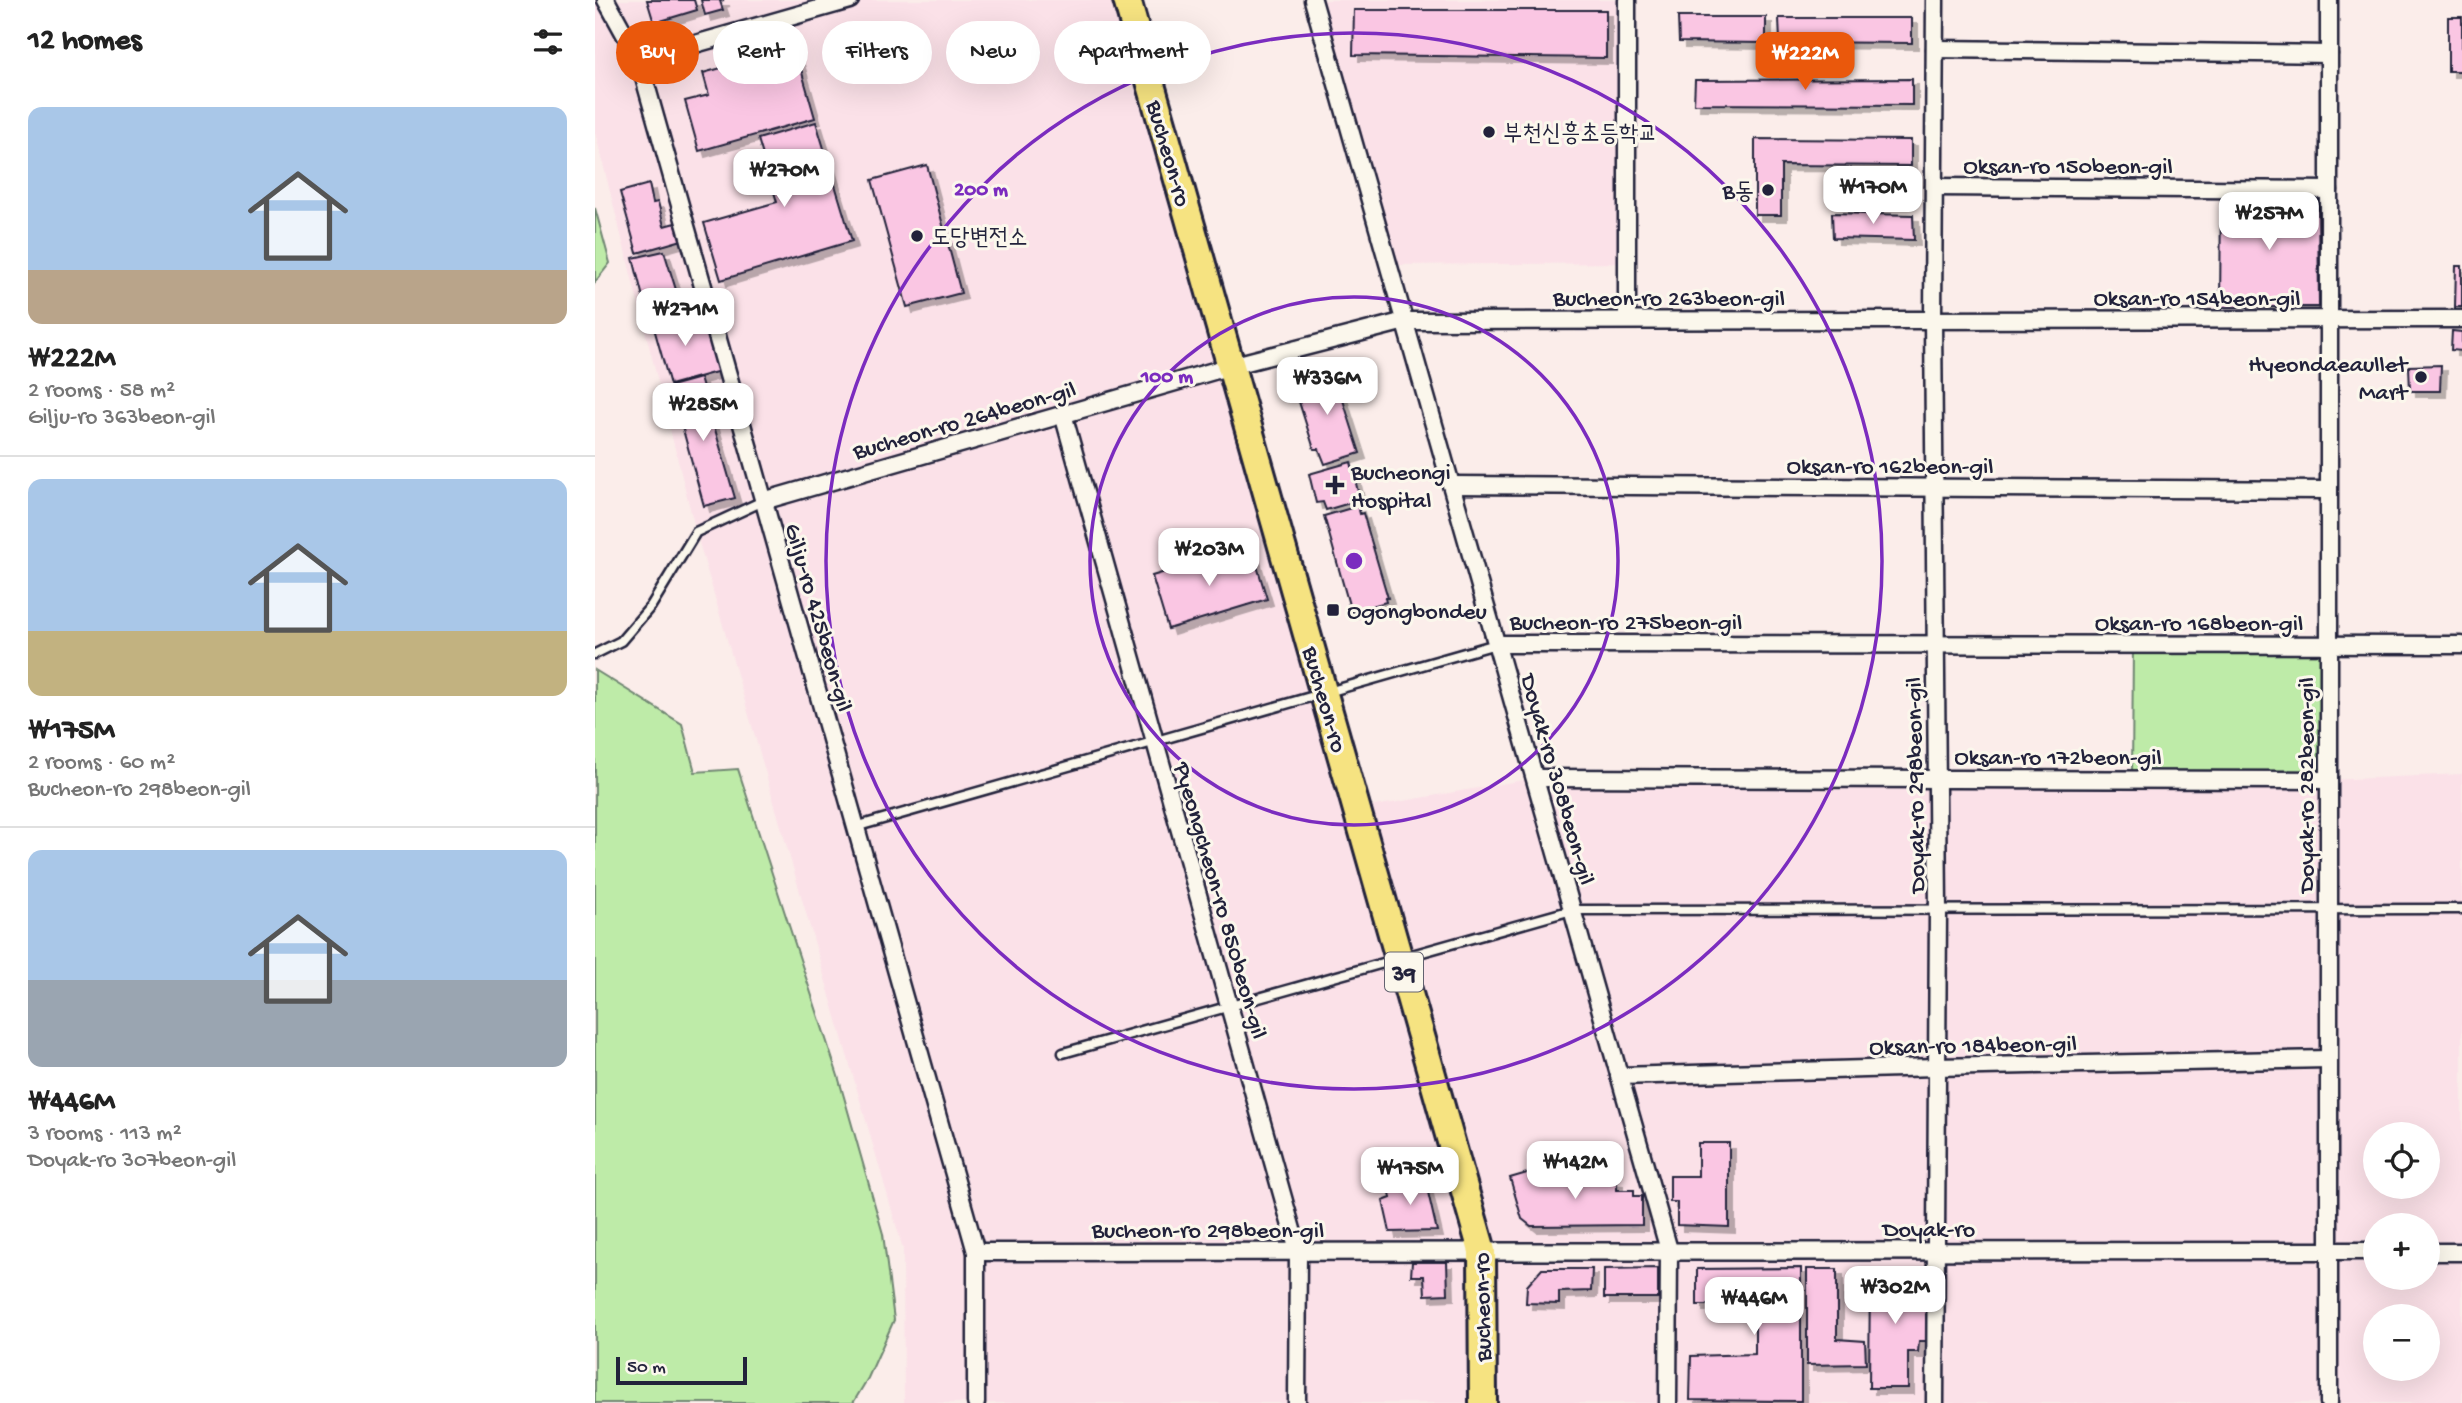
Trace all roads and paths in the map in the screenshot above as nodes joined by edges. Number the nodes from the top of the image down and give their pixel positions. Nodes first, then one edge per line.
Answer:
1 (607, 0) edge
2 (850, 0) edge
3 (1127, 0) edge
4 (1313, 0) edge
5 (1627, 0) edge
6 (1935, 0) edge
7 (2329, 0) edge
8 (618, 21) edge
9 (699, 43) edge
10 (1935, 49) junction
11 (2329, 54) junction
12 (646, 84) edge
13 (1934, 187) junction
14 (2329, 190) junction
15 (2329, 319) junction
16 (2462, 319) edge
17 (1627, 320) junction
18 (1933, 320) junction
19 (1405, 321) junction
20 (1230, 366) junction
21 (1063, 414) junction
22 (1451, 485) junction
23 (1936, 488) junction
24 (2328, 490) junction
25 (763, 501) junction
26 (1496, 644) junction
27 (1935, 645) junction
28 (2327, 645) junction
29 (2462, 645) edge
30 (595, 654) edge
31 (1324, 693) junction
32 (1154, 742) junction
33 (1536, 778) junction
34 (1937, 779) junction
35 (2327, 780) junction
36 (855, 827) junction
37 (2327, 909) junction
38 (2462, 909) edge
39 (1572, 910) junction
40 (1938, 910) junction
41 (1400, 958) junction
42 (1228, 1005) junction
43 (1063, 1052) dead end
44 (2328, 1059) junction
45 (1936, 1067) junction
46 (1619, 1076) junction
47 (1669, 1250) junction
48 (1297, 1251) junction
49 (1482, 1251) junction
50 (1938, 1251) junction
51 (2329, 1251) junction
52 (2363, 1251) edge
53 (977, 1252) junction
54 (2440, 1252) edge
55 (2462, 1252) edge
56 (976, 1403) edge
57 (1297, 1403) edge
58 (1483, 1403) edge
59 (1668, 1403) edge
60 (1935, 1403) edge
61 (2329, 1403) edge

1 - 8 street, Gilju-ro 425beon-gil
2 - 9 street
3 - 20 main road, Bucheon-ro / 39
4 - 19 street, Doyak-ro 308beon-gil
5 - 17 street
6 - 10 street, Doyak-ro 298beon-gil
7 - 11 street, Doyak-ro 282beon-gil
10 - 11 street
10 - 13 street, Doyak-ro 298beon-gil
11 - 14 street, Doyak-ro 282beon-gil
12 - 25 street, Gilju-ro 425beon-gil
13 - 14 street, Oksan-ro 150beon-gil
13 - 18 street, Doyak-ro 298beon-gil
14 - 15 street, Doyak-ro 282beon-gil
15 - 16 street, Oksan-ro 154beon-gil
15 - 18 street, Oksan-ro 154beon-gil
15 - 24 street, Doyak-ro 282beon-gil
17 - 18 street, Bucheon-ro 263beon-gil
17 - 19 street, Bucheon-ro 263beon-gil
18 - 23 street, Doyak-ro 298beon-gil
19 - 20 street, Bucheon-ro 264beon-gil
19 - 22 street, Doyak-ro 308beon-gil
20 - 21 street, Bucheon-ro 264beon-gil
20 - 31 main road, Bucheon-ro / 39
21 - 25 street, Bucheon-ro 264beon-gil
21 - 32 street, Pyeongcheon-ro 850beon-gil
22 - 23 street, Oksan-ro 162beon-gil
22 - 26 street, Doyak-ro 308beon-gil
23 - 24 street, Oksan-ro 162beon-gil
23 - 27 street, Doyak-ro 298beon-gil
24 - 28 street, Doyak-ro 282beon-gil
25 - 30 lane, Bucheon-ro 264beon-gil
25 - 36 street, Gilju-ro 425beon-gil
26 - 27 street, Bucheon-ro 275beon-gil
26 - 31 lane, Bucheon-ro 275beon-gil
26 - 33 street, Doyak-ro 308beon-gil
27 - 28 street, Oksan-ro 168beon-gil
27 - 34 street, Doyak-ro 298beon-gil
28 - 29 street, Oksan-ro 168beon-gil
28 - 35 street, Doyak-ro 282beon-gil
31 - 32 lane, Bucheon-ro 275beon-gil
31 - 41 main road, Bucheon-ro / 39
32 - 36 lane, Bucheon-ro 275beon-gil
32 - 42 street, Pyeongcheon-ro 850beon-gil
33 - 34 street, Oksan-ro 172beon-gil
33 - 39 street, Doyak-ro 308beon-gil
34 - 35 street, Oksan-ro 172beon-gil
34 - 40 street, Doyak-ro 298beon-gil
35 - 37 street, Doyak-ro 282beon-gil
36 - 53 street, Gilju-ro 425beon-gil
37 - 38 lane
37 - 40 lane
37 - 44 street, Doyak-ro 282beon-gil
39 - 40 lane
39 - 41 lane
39 - 46 street, Doyak-ro 308beon-gil
40 - 45 street, Doyak-ro 298beon-gil
41 - 42 lane
41 - 49 main road, Bucheon-ro / 39
42 - 43 lane
42 - 48 street, Pyeongcheon-ro 850beon-gil
44 - 45 street, Oksan-ro 184beon-gil
44 - 51 street, Doyak-ro 282beon-gil
45 - 46 street, Oksan-ro 184beon-gil
45 - 50 street, Doyak-ro 298beon-gil
46 - 47 street, Doyak-ro 308beon-gil
47 - 49 street, Doyak-ro
47 - 50 street, Doyak-ro
47 - 59 street, Doyak-ro 308beon-gil
48 - 49 street, Bucheon-ro 298beon-gil
48 - 53 street, Bucheon-ro 298beon-gil
48 - 57 street, Pyeongcheon-ro 850beon-gil
49 - 58 main road, Bucheon-ro / 39
50 - 51 street, Doyak-ro
50 - 60 street, Doyak-ro 298beon-gil
51 - 52 street, Doyak-ro
51 - 61 street, Doyak-ro 282beon-gil
53 - 56 street, Gilju-ro 425beon-gil
54 - 55 street

